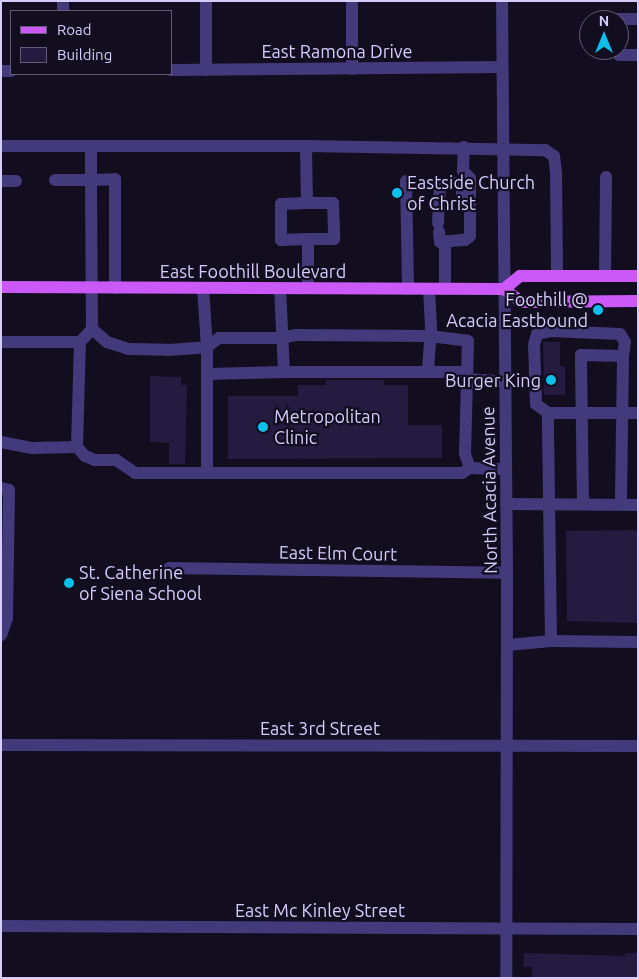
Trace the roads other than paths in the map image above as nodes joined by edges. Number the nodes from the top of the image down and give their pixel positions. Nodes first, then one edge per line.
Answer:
1 (206, 1) edge
2 (352, 1) edge
3 (502, 1) edge
4 (502, 67) junction
5 (352, 69) junction
6 (172, 70) edge
7 (206, 70) junction
8 (1, 146) edge
9 (91, 146) junction
10 (306, 146) junction
11 (464, 147) junction
12 (504, 148) junction
13 (606, 177) dead end
14 (55, 180) dead end
15 (91, 180) junction
16 (1, 181) edge
17 (16, 181) dead end
18 (406, 182) dead end
19 (307, 203) junction
20 (471, 228) junction
21 (441, 232) junction
22 (308, 239) junction
23 (558, 275) junction
24 (605, 276) junction
25 (638, 276) edge
26 (1, 287) edge
27 (93, 288) junction
28 (115, 288) junction
29 (203, 288) junction
30 (280, 288) junction
31 (308, 288) junction
32 (408, 288) junction
33 (429, 289) junction
34 (445, 289) junction
35 (504, 289) junction
36 (638, 301) edge
37 (92, 328) junction
38 (429, 336) junction
39 (283, 337) junction
40 (1, 342) edge
41 (80, 342) junction
42 (207, 347) junction
43 (623, 356) junction
44 (428, 371) junction
45 (284, 372) junction
46 (208, 374) junction
47 (467, 376) junction
48 (505, 382) junction
49 (548, 412) junction
50 (582, 412) junction
51 (622, 413) junction
52 (638, 413) edge
53 (1, 442) edge
54 (77, 448) junction
55 (470, 468) junction
56 (506, 469) junction
57 (207, 473) junction
58 (1, 488) edge
59 (506, 504) junction
60 (548, 504) junction
61 (583, 504) junction
62 (621, 504) junction
63 (638, 505) edge
64 (170, 568) dead end
65 (507, 573) junction
66 (1, 635) edge
67 (551, 641) junction
68 (638, 642) edge
69 (507, 645) junction
70 (1, 745) edge
71 (638, 746) edge
72 (507, 747) junction
73 (1, 926) edge
74 (507, 929) junction
75 (638, 929) edge
76 (506, 978) edge

1 - 7 street
2 - 5 street
3 - 4 street, North Acacia Avenue
4 - 5 street, East Ramona Drive
4 - 12 street, North Acacia Avenue
5 - 7 street, East Ramona Drive
6 - 7 street, East Ramona Drive
8 - 9 street
9 - 10 street
9 - 15 street
10 - 11 street
10 - 19 street
11 - 12 street
11 - 20 street
12 - 23 street
12 - 35 street, North Acacia Avenue
13 - 24 street
14 - 15 street
15 - 27 street
15 - 28 street
16 - 17 street
18 - 32 street
19 - 22 street
19 - 22 street
20 - 21 street
20 - 21 street
21 - 34 street
22 - 31 street
23 - 24 main road
23 - 35 main road
24 - 25 main road
26 - 27 main road, East Foothill Boulevard
27 - 28 main road, East Foothill Boulevard
27 - 37 street
28 - 29 main road, East Foothill Boulevard
29 - 30 main road, East Foothill Boulevard
29 - 42 street
30 - 31 main road, East Foothill Boulevard
30 - 39 street
31 - 32 main road, East Foothill Boulevard
32 - 33 main road, East Foothill Boulevard
33 - 34 main road, East Foothill Boulevard
33 - 38 street
34 - 35 main road, East Foothill Boulevard
35 - 36 main road
35 - 48 street, North Acacia Avenue
37 - 41 street
37 - 42 street
38 - 39 street
38 - 44 street
38 - 47 street
39 - 42 street
39 - 45 street
40 - 41 street
41 - 54 street
42 - 46 street
43 - 49 street
43 - 50 street
43 - 51 street
44 - 45 street
44 - 47 street
45 - 46 street
46 - 57 street
47 - 48 street
47 - 55 street
48 - 56 street, North Acacia Avenue
49 - 50 street
49 - 60 street
50 - 51 street
50 - 61 street
51 - 52 street
51 - 62 street
53 - 54 street
54 - 57 street
55 - 56 street
55 - 57 street
56 - 59 street, North Acacia Avenue
58 - 66 street
59 - 60 street
59 - 65 street, North Acacia Avenue
60 - 61 street
60 - 67 street
61 - 62 street
62 - 63 street
64 - 65 street, East Elm Court
65 - 69 street, North Acacia Avenue
67 - 68 street
67 - 69 street
69 - 72 street, North Acacia Avenue
70 - 72 street, East 3rd Street
71 - 72 street, East 3rd Street
72 - 74 street, North Acacia Avenue
73 - 74 street, East Mc Kinley Street
74 - 75 street, East Mc Kinley Street
74 - 76 street, North Acacia Avenue

